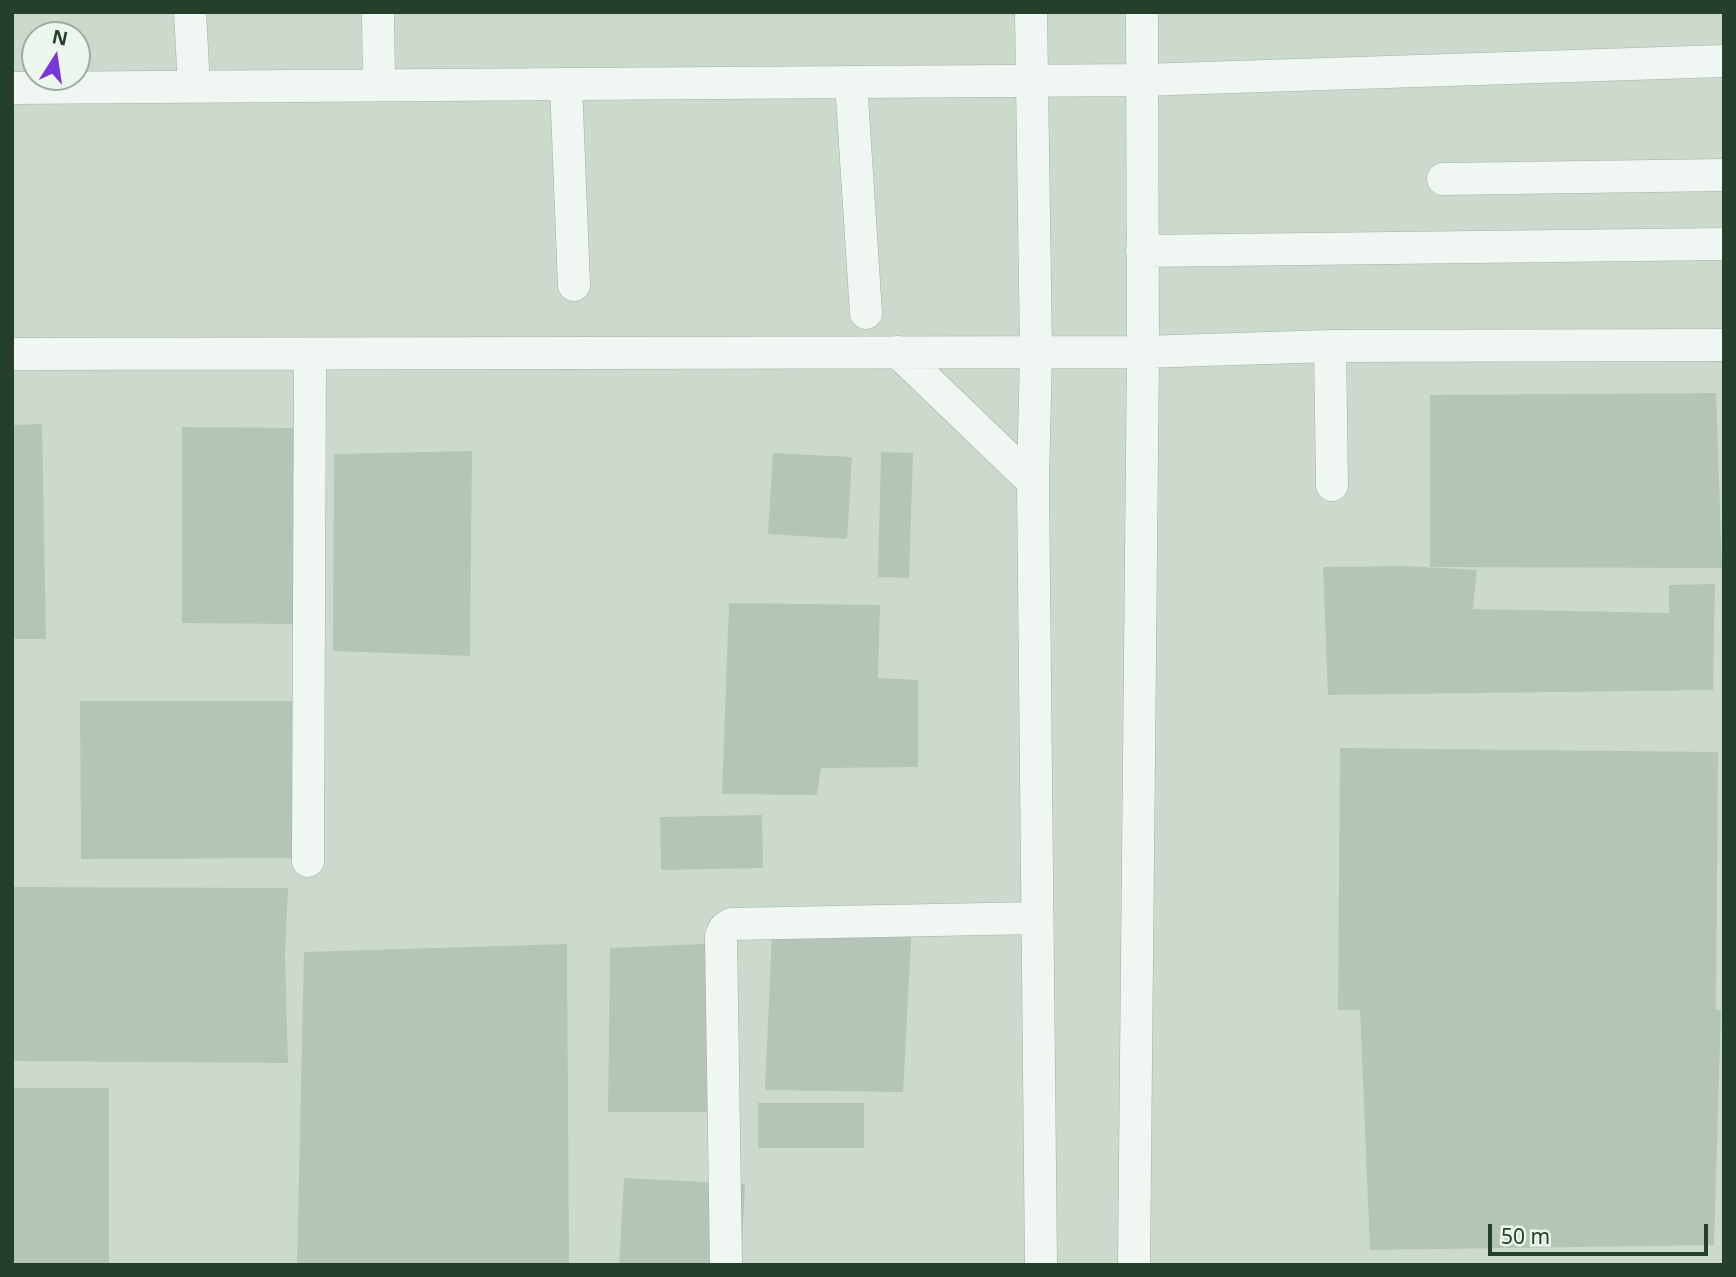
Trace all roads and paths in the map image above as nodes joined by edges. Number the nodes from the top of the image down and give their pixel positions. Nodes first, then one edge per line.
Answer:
1 (190, 12) edge
2 (378, 12) edge
3 (1031, 12) edge
4 (1142, 12) edge
5 (1724, 61) edge
6 (1142, 80) junction
7 (1032, 81) junction
8 (851, 82) junction
9 (566, 84) junction
10 (379, 85) junction
11 (194, 86) junction
12 (12, 88) edge
13 (1724, 175) edge
14 (1443, 179) dead end
15 (1724, 244) edge
16 (1142, 251) junction
17 (574, 285) dead end
18 (866, 313) dead end
19 (1724, 345) edge
20 (1330, 346) junction
21 (898, 352) junction
22 (1035, 352) junction
23 (1143, 352) junction
24 (12, 354) edge
25 (310, 354) junction
26 (1033, 482) junction
27 (1332, 485) dead end
28 (308, 861) dead end
29 (1037, 918) junction
30 (726, 1265) edge
31 (1041, 1265) edge
32 (1134, 1265) edge

1 - 11 street
2 - 10 street
3 - 7 street
4 - 6 street
5 - 6 street
6 - 7 street
6 - 16 street
7 - 8 street
7 - 22 street
8 - 9 street
8 - 18 street
9 - 10 street
9 - 17 street
10 - 11 street
11 - 12 street
13 - 14 street
15 - 16 street
16 - 23 street
19 - 20 street
20 - 23 street
20 - 27 street
21 - 22 street
21 - 25 street
21 - 26 street
22 - 23 street
22 - 26 street
23 - 32 street
24 - 25 street
25 - 28 street
26 - 29 street
29 - 30 street
29 - 31 street

